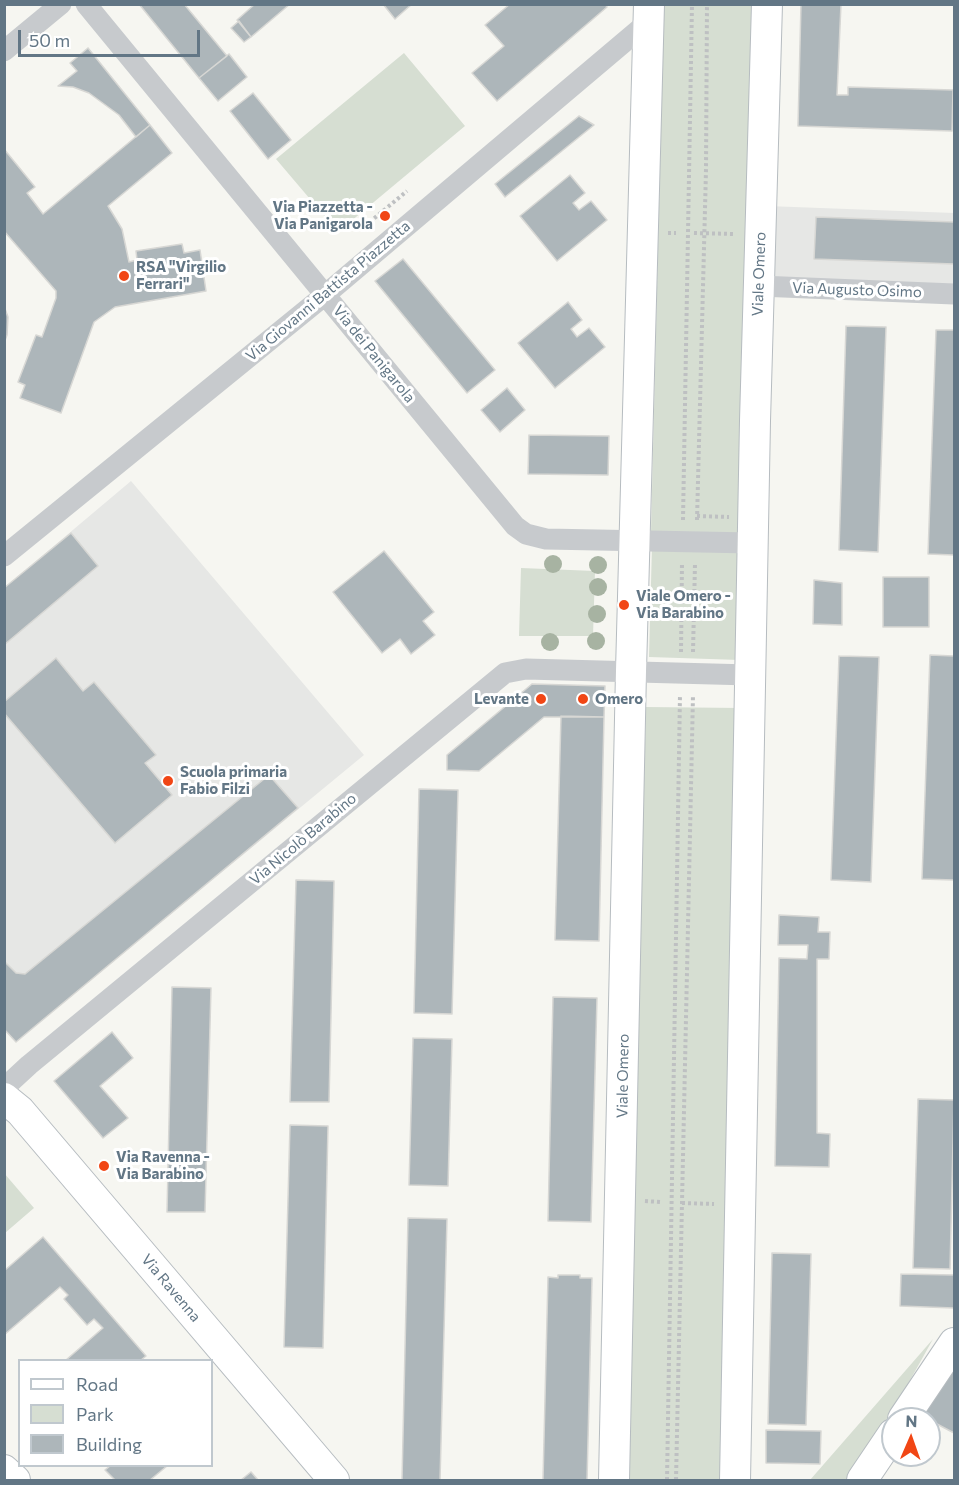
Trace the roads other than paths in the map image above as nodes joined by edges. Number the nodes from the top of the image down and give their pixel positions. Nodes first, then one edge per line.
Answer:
1 (61, 4) edge
2 (86, 4) edge
3 (767, 4) edge
4 (649, 13) edge
5 (4, 51) edge
6 (759, 286) junction
7 (954, 294) edge
8 (325, 295) junction
9 (634, 541) junction
10 (752, 543) junction
11 (4, 556) edge
12 (631, 671) junction
13 (750, 675) junction
14 (4, 1088) edge
15 (4, 1098) edge
16 (954, 1343) edge
17 (911, 1407) edge
18 (881, 1452) edge
19 (4, 1470) edge
20 (15, 1480) edge
21 (334, 1480) edge
22 (614, 1480) edge
23 (735, 1480) edge
24 (862, 1480) edge

1 - 5 street
2 - 8 street, Via dei Panigarola
3 - 6 street, Viale Omero
4 - 8 street, Via Giovanni Battista Piazzetta
4 - 9 street, Viale Omero
6 - 7 street, Via Augusto Osimo
6 - 10 street, Viale Omero
8 - 9 street, Via dei Panigarola
8 - 11 street, Via Giovanni Battista Piazzetta
9 - 10 street
9 - 12 street, Viale Omero
10 - 13 street, Viale Omero
12 - 13 street
12 - 14 street, Via Nicolò Barabino
12 - 22 street, Viale Omero
13 - 23 street, Viale Omero
15 - 21 street, Via Ravenna
16 - 17 street
18 - 24 street
19 - 20 street

